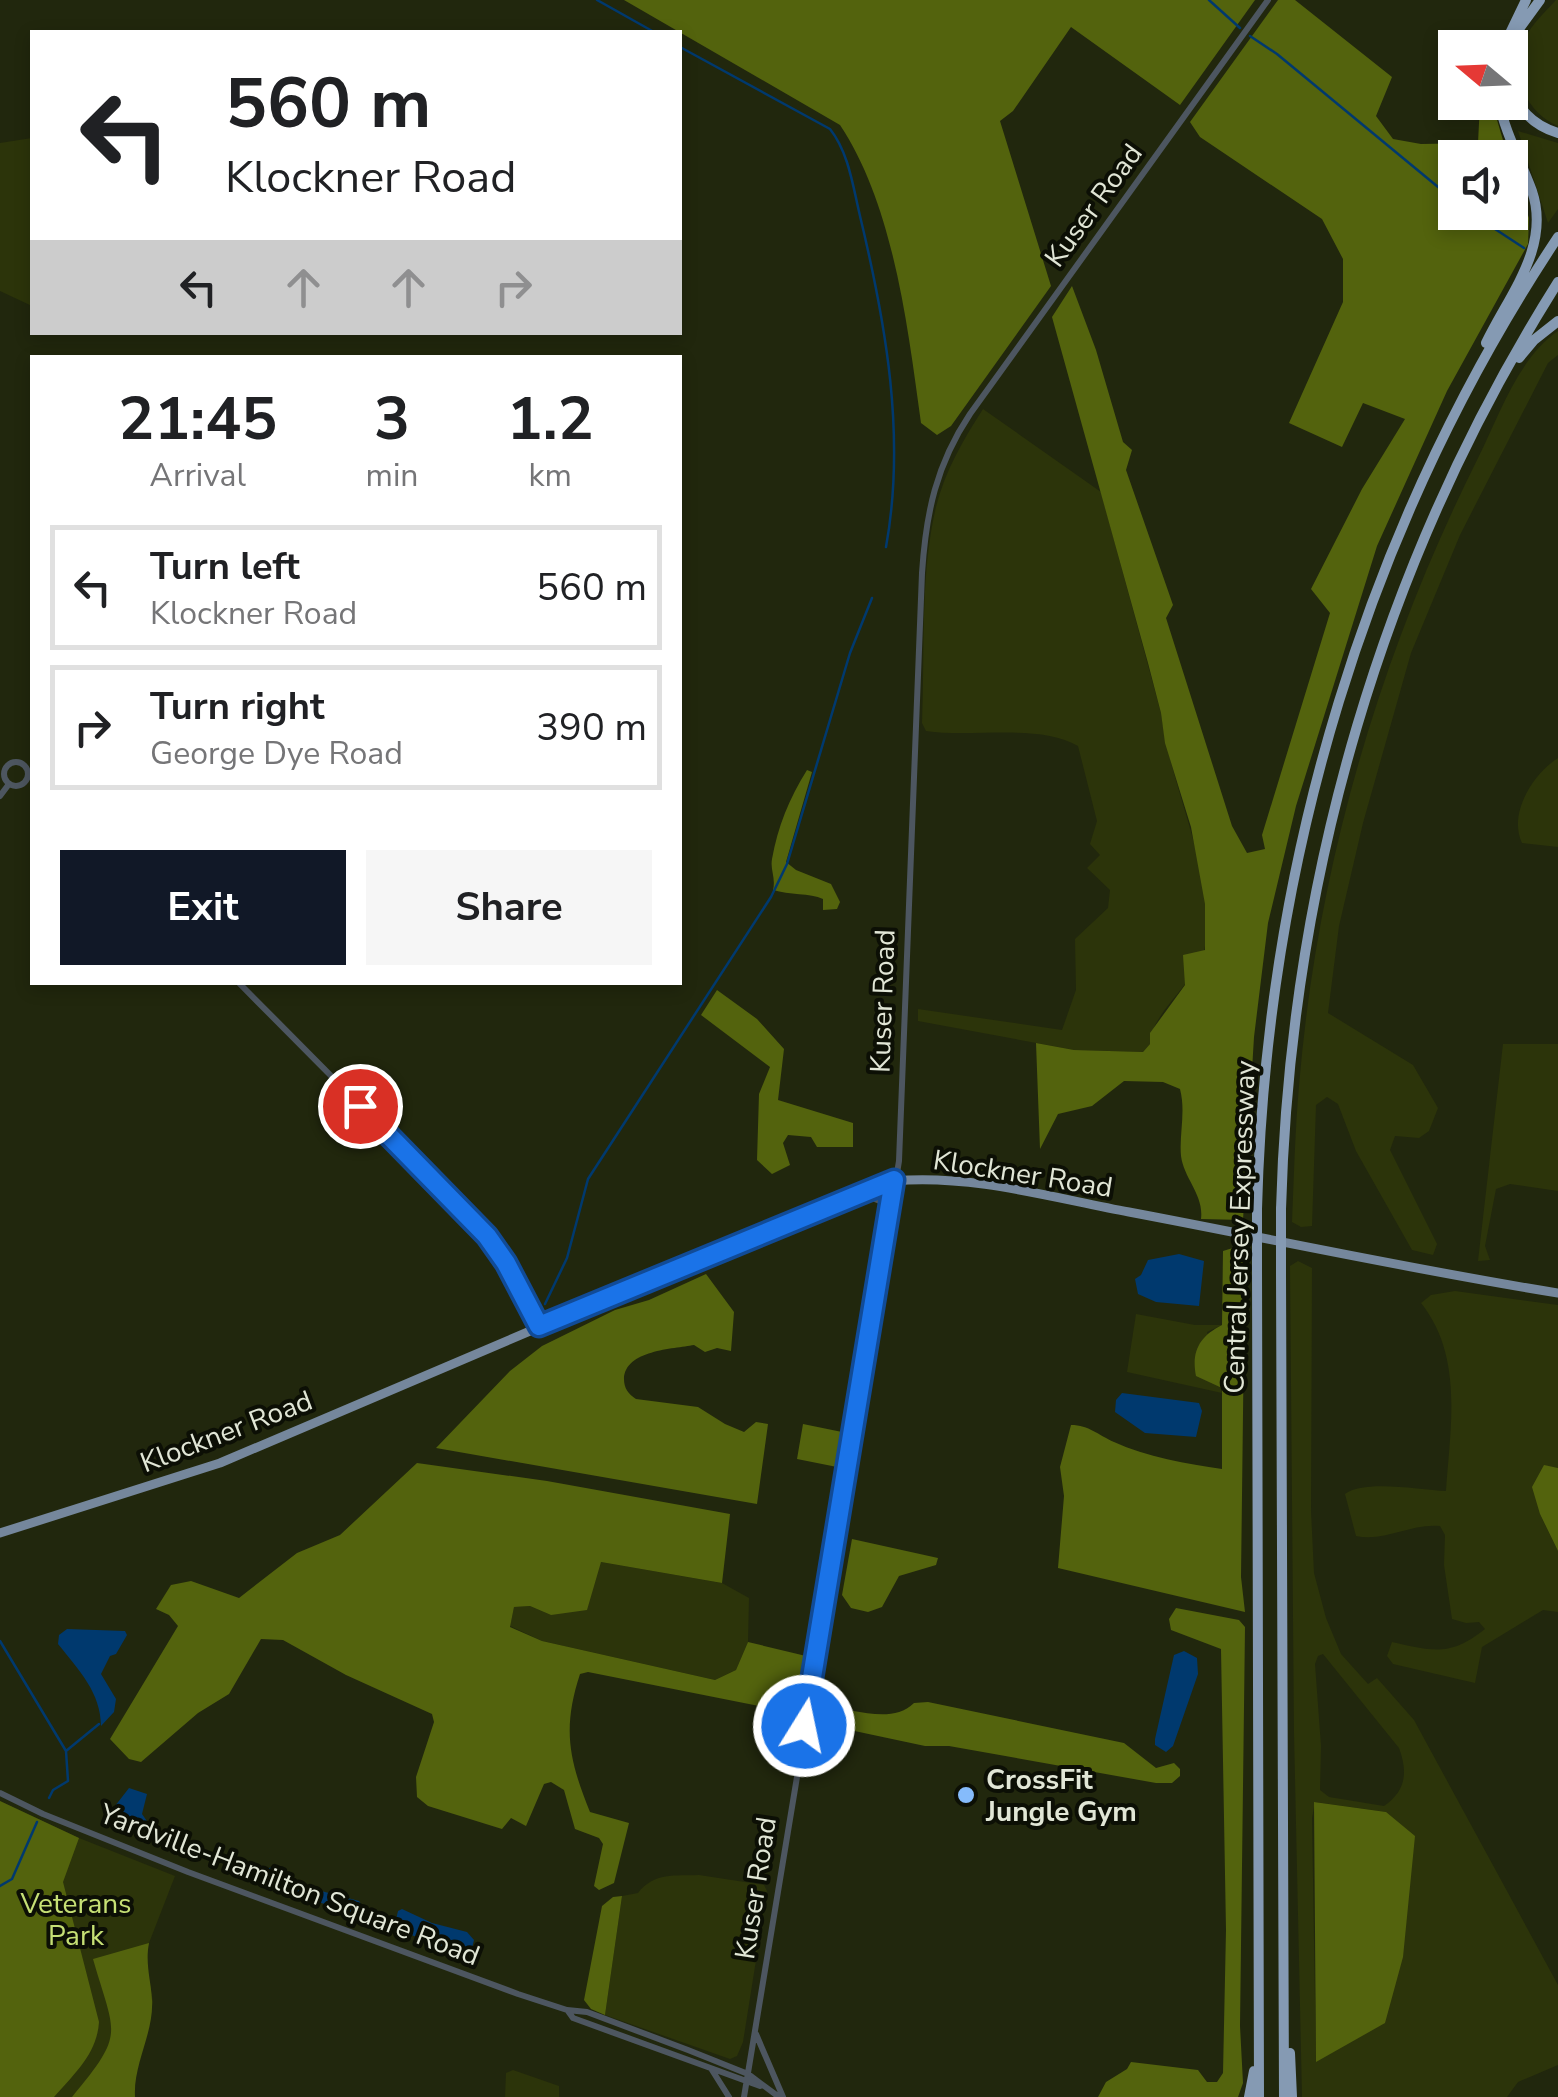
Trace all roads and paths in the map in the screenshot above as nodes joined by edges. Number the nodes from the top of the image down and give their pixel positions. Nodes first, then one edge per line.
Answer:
1 (1268, 0) edge
2 (1526, 0) edge
3 (1540, 0) edge
4 (1511, 30) edge
5 (1519, 30) edge
6 (1528, 117) edge
7 (1506, 120) edge
8 (1558, 132) edge
9 (1558, 237) edge
10 (1558, 282) edge
11 (1558, 321) edge
12 (1442, 436) junction
13 (1464, 449) junction
14 (3, 765) edge
15 (8, 784) junction
16 (30, 784) edge
17 (0, 796) edge
18 (241, 985) edge
19 (894, 1180) junction
20 (853, 1196) junction
21 (888, 1225) junction
22 (1558, 1293) edge
23 (539, 1326) junction
24 (0, 1533) edge
25 (0, 1793) edge
26 (1259, 1926) junction
27 (1284, 1926) junction
28 (567, 2010) junction
29 (755, 2030) junction
30 (712, 2069) junction
31 (748, 2074) junction
32 (746, 2083) junction
33 (763, 2087) junction
34 (729, 2097) edge
35 (744, 2097) edge
36 (781, 2097) edge
37 (1250, 2097) edge
38 (1260, 2097) edge
39 (1284, 2097) edge
40 (1292, 2097) edge

1 - 19 street, Kuser Road
2 - 4 highway
3 - 5 highway
6 - 8 highway
7 - 12 highway
9 - 12 highway, Central Jersey Expressway
10 - 13 highway, Central Jersey Expressway
11 - 13 highway
12 - 26 highway, Central Jersey Expressway, bridge
13 - 27 highway, Central Jersey Expressway, bridge
14 - 15 street
14 - 16 street
15 - 16 street
15 - 17 street
18 - 23 street
19 - 20 main road, Klockner Road
19 - 21 street, Kuser Road
19 - 22 main road, Klockner Road
20 - 21 street
20 - 23 main road, Klockner Road
21 - 29 street, Kuser Road
23 - 24 main road, Klockner Road
25 - 28 street, Yardville-Hamilton Square Road
26 - 37 highway
26 - 38 highway, Central Jersey Expressway
27 - 39 highway, Central Jersey Expressway
27 - 40 highway
28 - 30 street, Yardville-Hamilton Square Road
28 - 31 street, Yardville-Hamilton Square Road
29 - 31 street, Kuser Road
29 - 36 street
30 - 32 street, Yardville-Hamilton Square Road
30 - 34 street
31 - 32 street, Kuser Road
31 - 33 street, Yardville-Hamilton Square Road
32 - 33 street, Yardville-Hamilton Square Road
32 - 35 street, Kuser Road
33 - 36 street, Yardville-Hamilton Square Road

